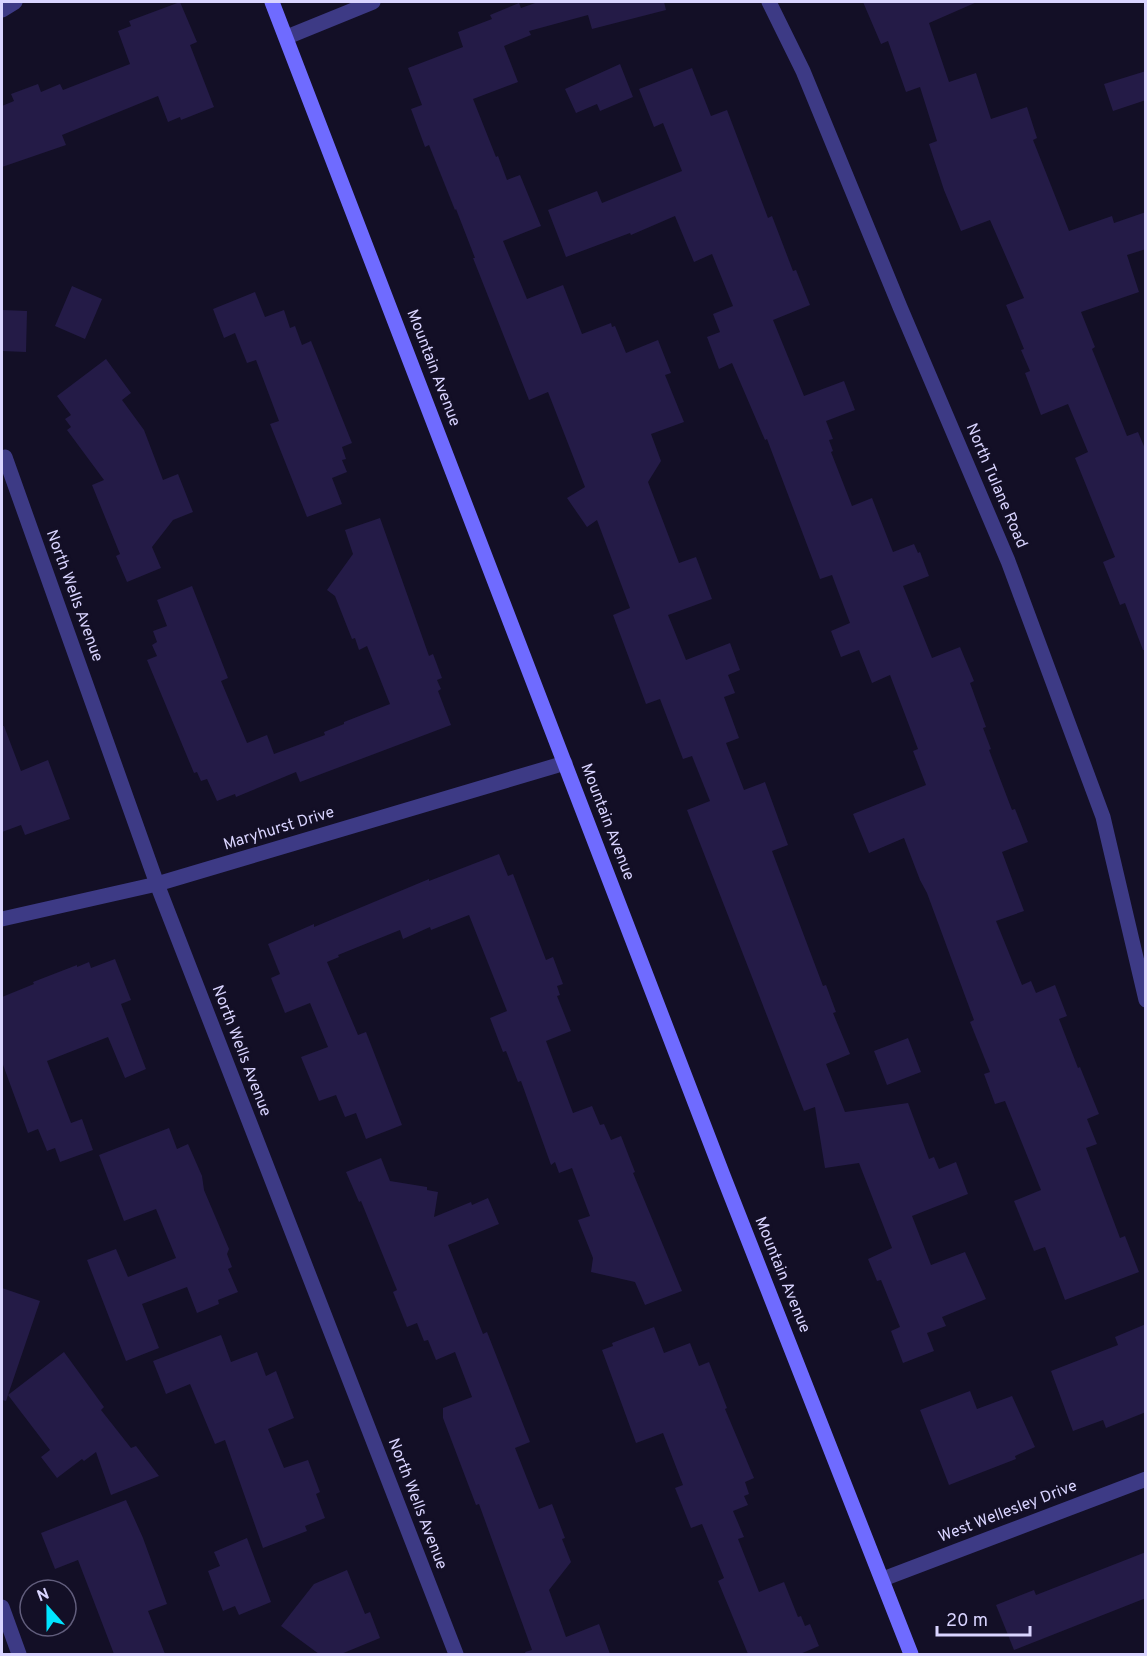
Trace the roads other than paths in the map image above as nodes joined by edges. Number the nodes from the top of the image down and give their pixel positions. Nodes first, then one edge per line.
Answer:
1 (15, 2) edge
2 (272, 2) edge
3 (373, 2) edge
4 (769, 2) edge
5 (2, 10) edge
6 (287, 37) junction
7 (3, 458) edge
8 (565, 763) junction
9 (157, 884) junction
10 (2, 919) edge
11 (1146, 1000) edge
12 (1146, 1479) edge
13 (883, 1579) junction
14 (2, 1607) edge
15 (19, 1654) edge
16 (456, 1654) edge
17 (911, 1654) edge

1 - 5 street
2 - 6 main road, Mountain Avenue
3 - 6 street
4 - 11 street, North Tulane Road
6 - 8 main road, Mountain Avenue
7 - 9 street, North Wells Avenue
8 - 9 street, Maryhurst Drive
8 - 13 main road, Mountain Avenue
9 - 10 street, Maryhurst Drive
9 - 16 street, North Wells Avenue
12 - 13 street, West Wellesley Drive
13 - 17 main road, Mountain Avenue
14 - 15 street

